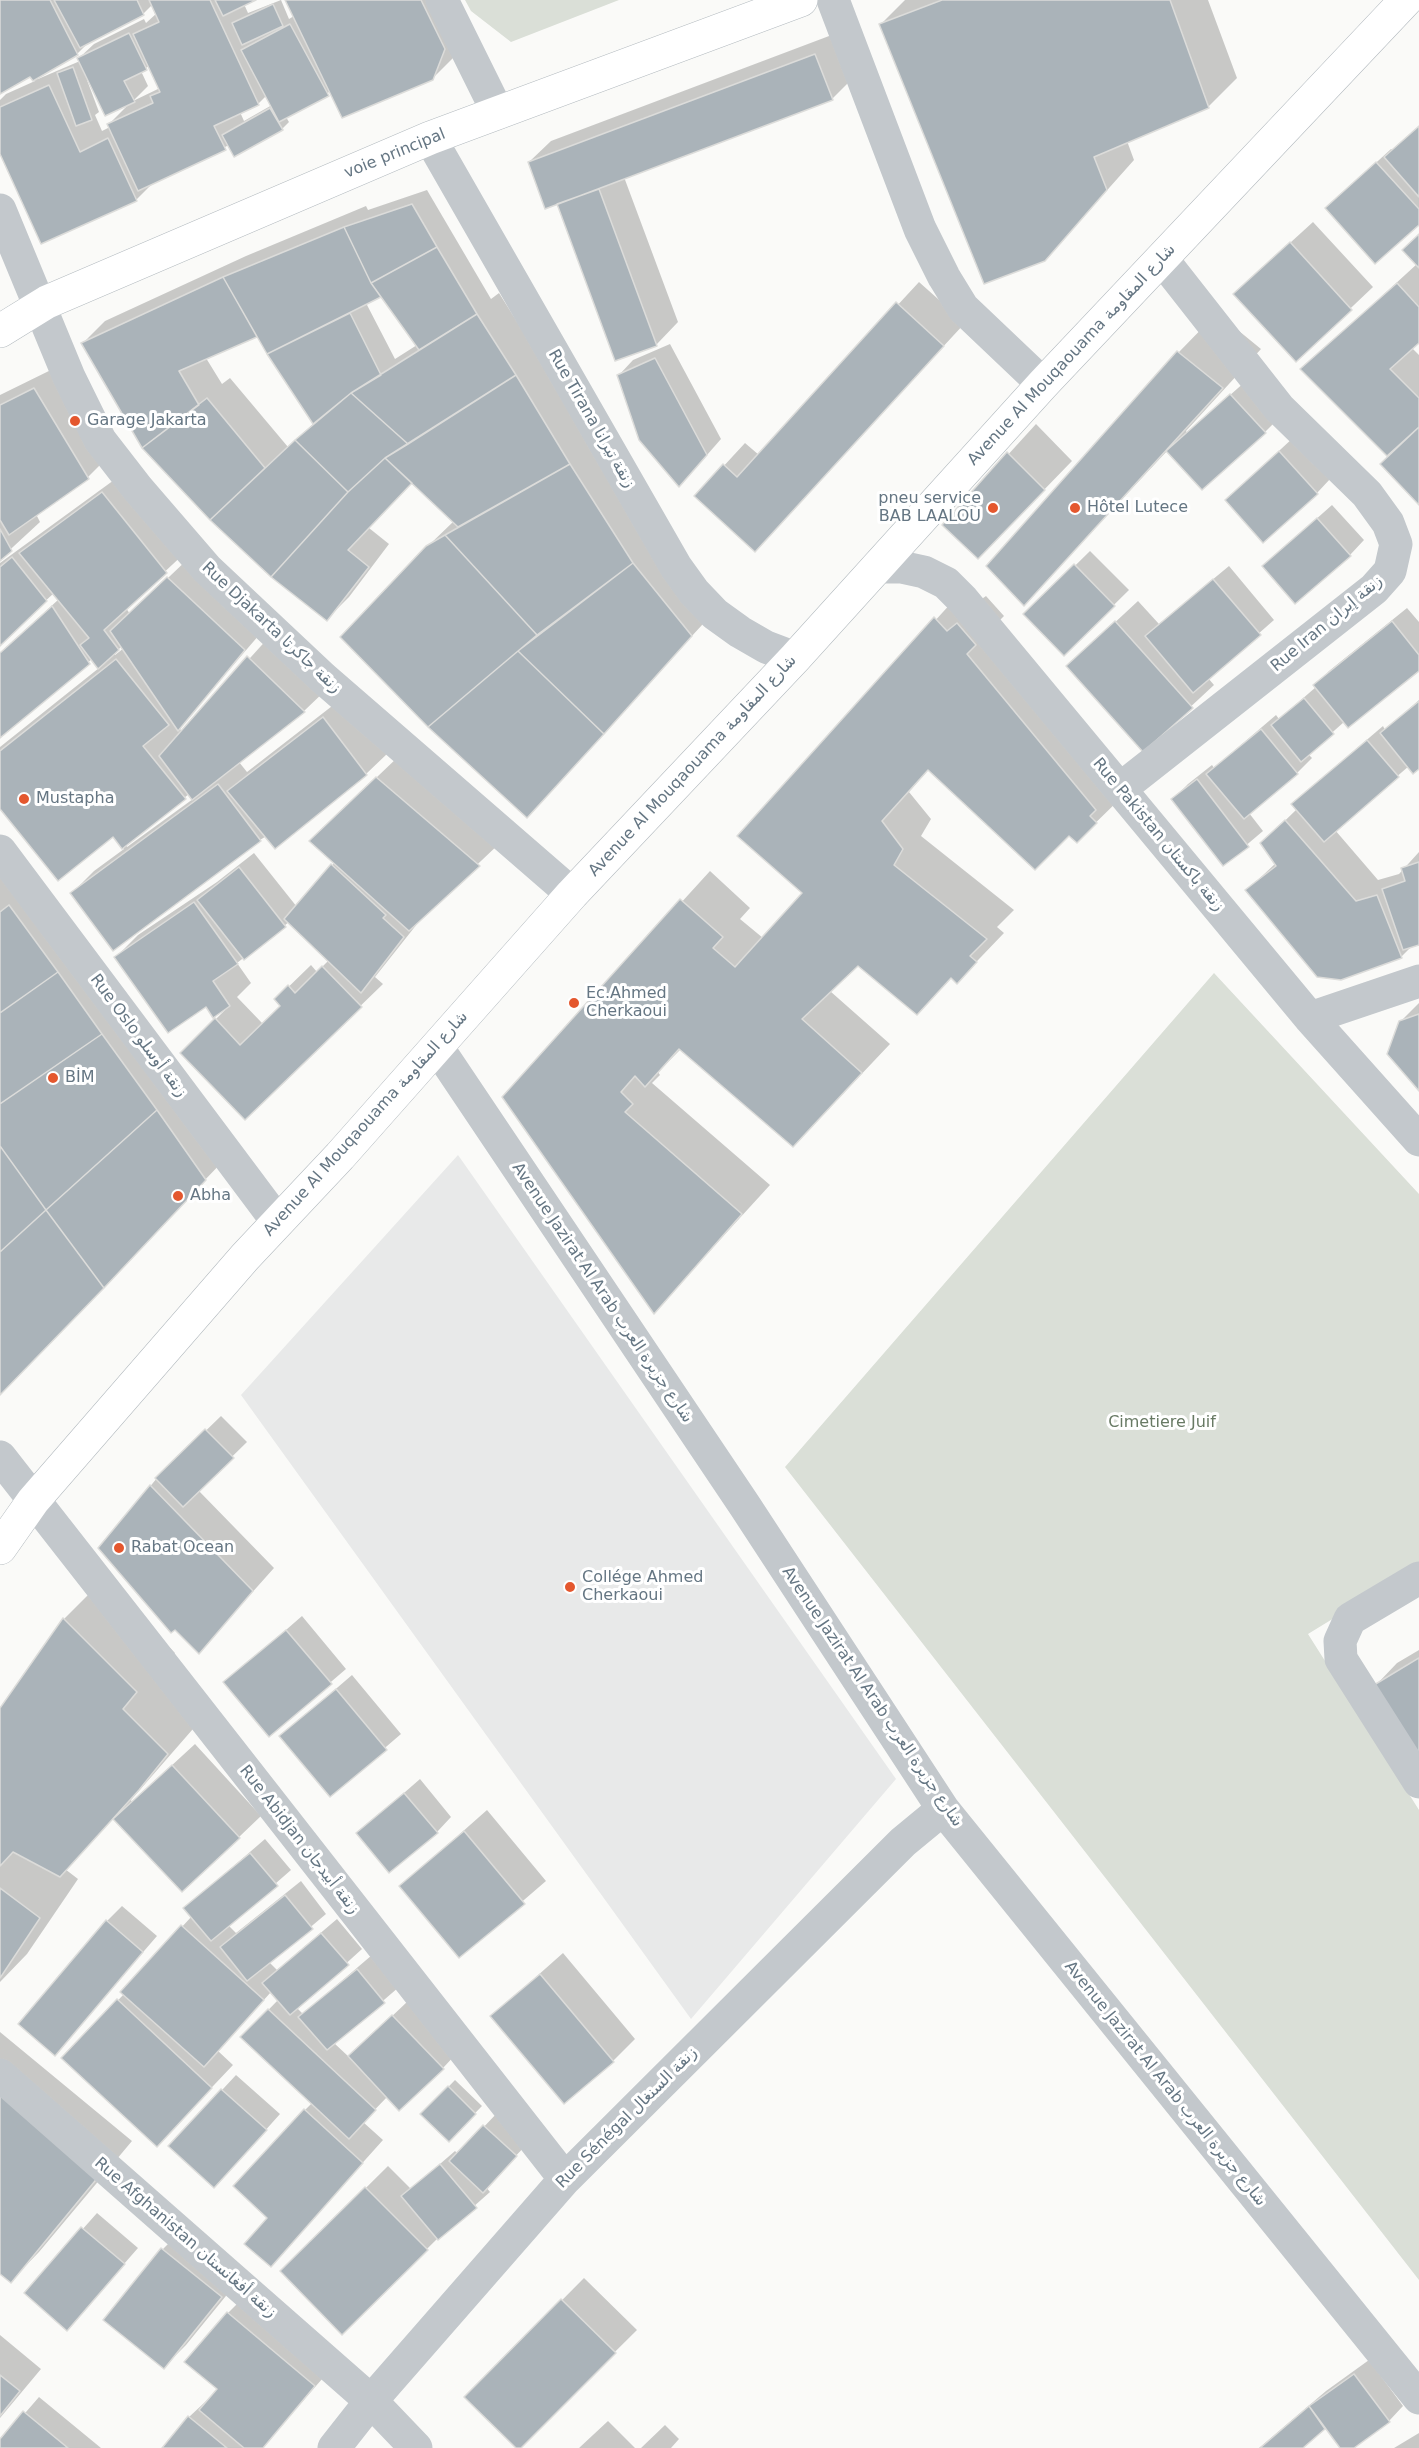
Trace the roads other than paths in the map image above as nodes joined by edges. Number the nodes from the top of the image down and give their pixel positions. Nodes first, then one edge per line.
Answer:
1 (442, 0) edge
2 (801, 0) edge
3 (833, 0) edge
4 (1406, 0) edge
5 (498, 113) junction
6 (430, 138) junction
7 (0, 210) edge
8 (1162, 259) junction
9 (40, 306) junction
10 (0, 331) edge
11 (1043, 384) junction
12 (877, 567) junction
13 (795, 658) junction
14 (1120, 789) junction
15 (0, 851) edge
16 (572, 894) junction
17 (1419, 981) edge
18 (1310, 1018) junction
19 (437, 1047) junction
20 (1419, 1140) edge
21 (277, 1221) junction
22 (0, 1457) edge
23 (33, 1501) junction
24 (0, 1548) edge
25 (1419, 1578) edge
26 (1419, 1782) edge
27 (943, 1809) junction
28 (0, 2075) edge
29 (565, 2179) junction
30 (1419, 2398) edge
31 (371, 2401) junction
32 (334, 2448) edge
33 (416, 2448) edge

1 - 5 street
2 - 5 street, voie principal
3 - 11 street
4 - 8 street, Avenue Al Mouqaouama شارع المقاومة
5 - 6 street, voie principal
6 - 9 street, voie principal
6 - 13 street, Rue Tirana زنقة تيرانا
7 - 9 street, Rue Djakarta زنقة جاكرتا
8 - 11 street, Avenue Al Mouqaouama شارع المقاومة
8 - 14 street, Rue Iran زنقة إيران
9 - 10 street, voie principal
9 - 16 street, Rue Djakarta زنقة جاكرتا
11 - 12 street, Avenue Al Mouqaouama شارع المقاومة
12 - 13 street, Avenue Al Mouqaouama شارع المقاومة
12 - 14 street, Rue Pakistan زنقة باكستان
13 - 16 street, Avenue Al Mouqaouama شارع المقاومة
14 - 18 street, Rue Pakistan زنقة باكستان
15 - 21 street, Rue Oslo زنقة أوسلو
16 - 19 street, Avenue Al Mouqaouama شارع المقاومة
17 - 18 street
18 - 20 street, Rue Pakistan زنقة باكستان
19 - 21 street, Avenue Al Mouqaouama شارع المقاومة
19 - 27 street, Avenue Jazirat Al Arab شارع جزيرة العرب
21 - 23 street, Avenue Al Mouqaouama شارع المقاومة
22 - 23 street, Rue Abidjan زنقة أبيدجان
23 - 24 street, Avenue Al Mouqaouama شارع المقاومة
23 - 29 street, Rue Abidjan زنقة أبيدجان
25 - 26 street
27 - 29 street, Rue Sénégal زنقة السنغال
27 - 30 street, Avenue Jazirat Al Arab شارع جزيرة العرب
28 - 31 street, Rue Afghanistan زنقة أفغانستان
29 - 31 street, Rue Sénégal زنقة السنغال
31 - 32 street, Rue Sénégal زنقة السنغال
31 - 33 street, Rue Afghanistan زنقة أفغانستان

